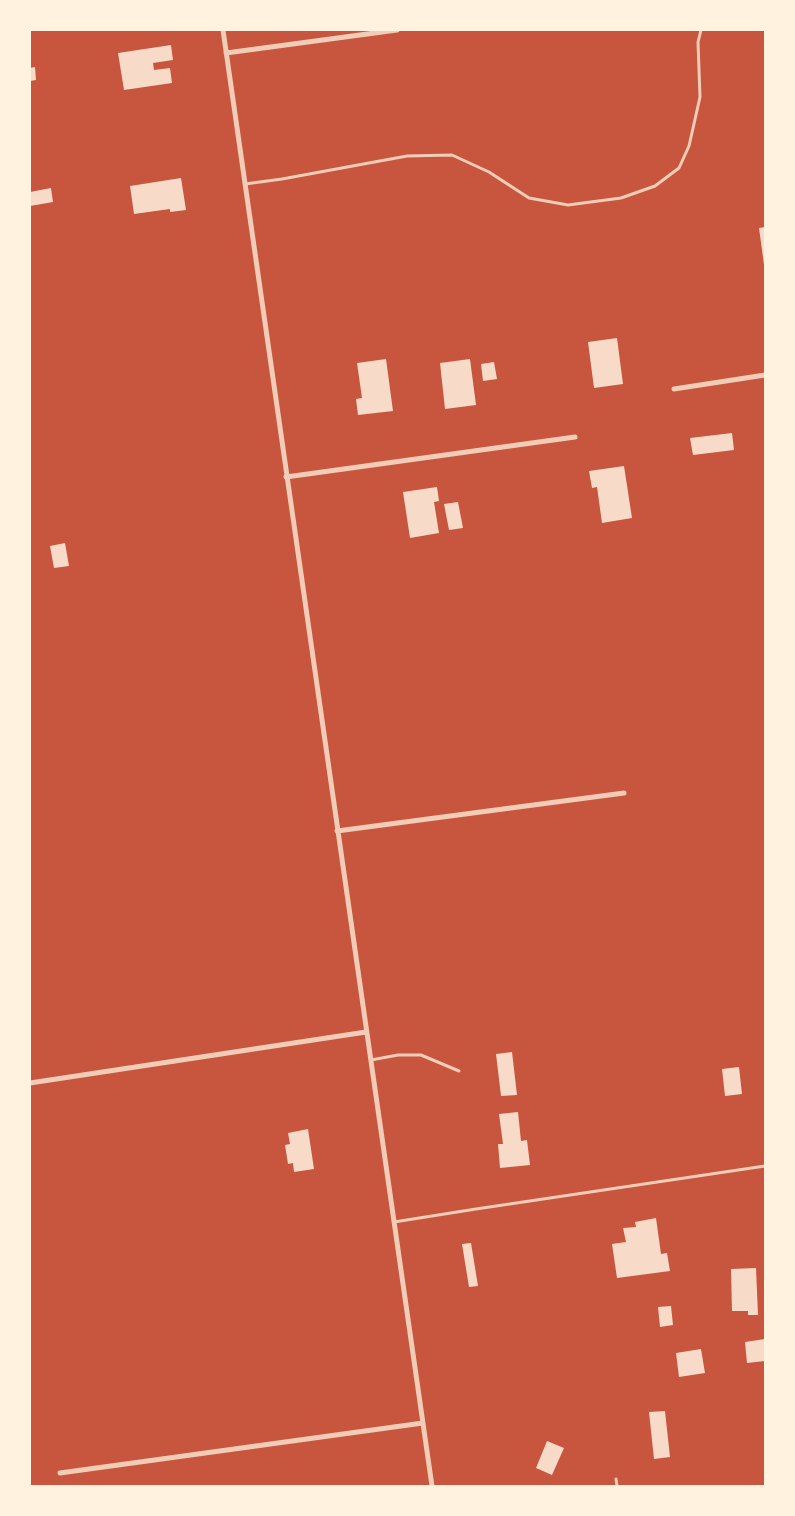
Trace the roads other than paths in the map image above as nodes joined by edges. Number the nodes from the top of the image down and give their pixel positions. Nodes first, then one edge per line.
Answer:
1 (222, 30) edge
2 (397, 30) edge
3 (701, 30) edge
4 (226, 53) junction
5 (244, 184) junction
6 (765, 375) edge
7 (674, 389) dead end
8 (575, 437) dead end
9 (286, 478) junction
10 (624, 793) dead end
11 (337, 831) junction
12 (366, 1032) junction
13 (370, 1060) junction
14 (459, 1071) dead end
15 (30, 1083) edge
16 (765, 1166) edge
17 (394, 1222) junction
18 (423, 1423) junction
19 (60, 1472) dead end
20 (616, 1479) dead end
21 (432, 1486) edge
22 (617, 1486) edge

1 - 4 street
2 - 4 street
3 - 5 lane
4 - 5 street
5 - 9 street
6 - 7 street
8 - 9 street
9 - 11 street
10 - 11 street
11 - 12 street
12 - 13 street
12 - 15 street
13 - 14 lane
13 - 17 street
16 - 17 lane
17 - 18 street
18 - 19 street
18 - 21 street
20 - 22 lane

